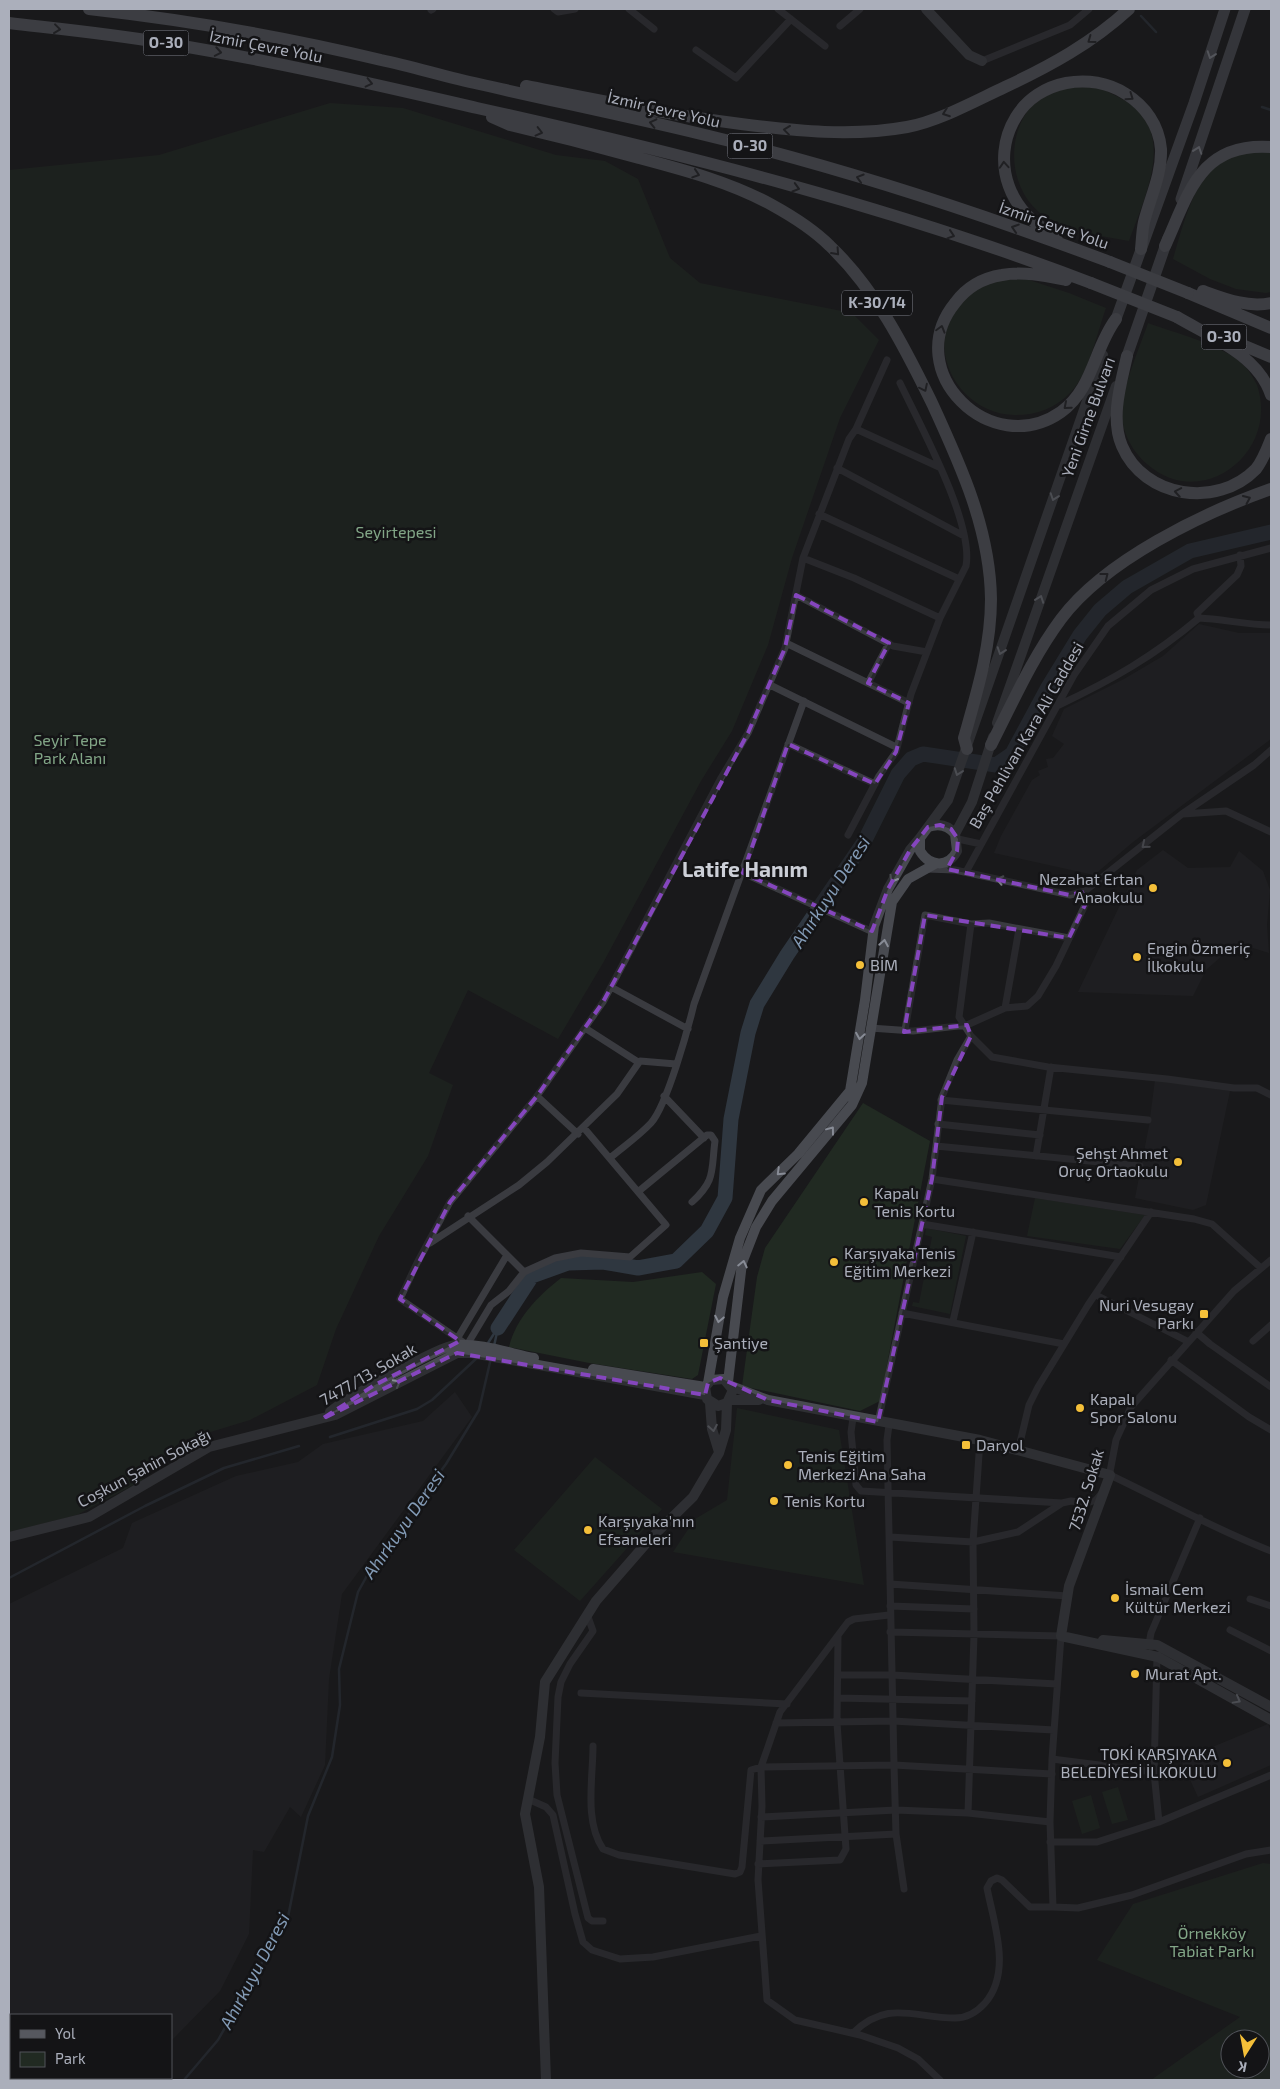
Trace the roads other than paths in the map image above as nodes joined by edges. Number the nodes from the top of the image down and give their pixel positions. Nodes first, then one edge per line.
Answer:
1 (89, 9) edge
2 (554, 9) edge
3 (575, 9) edge
4 (629, 9) edge
5 (778, 9) edge
6 (860, 9) edge
7 (926, 9) edge
8 (1089, 9) edge
9 (1129, 9) edge
10 (1225, 9) edge
11 (1245, 9) edge
12 (791, 19) junction
13 (9, 23) edge
14 (840, 26) dead end
15 (654, 29) dead end
16 (825, 46) dead end
17 (696, 50) dead end
18 (381, 60) junction
19 (982, 61) joint
20 (460, 104) junction
21 (1271, 147) edge
22 (1165, 246) junction
23 (1141, 249) junction
24 (1110, 262) junction
25 (1091, 284) junction
26 (1188, 293) junction
27 (1271, 303) edge
28 (1177, 317) junction
29 (1116, 319) junction
30 (1271, 328) edge
31 (1127, 356) junction
32 (1271, 357) edge
33 (887, 360) dead end
34 (900, 383) dead end
35 (1271, 395) edge
36 (856, 429) junction
37 (1271, 438) edge
38 (939, 467) junction
39 (837, 468) junction
40 (1271, 489) edge
41 (819, 514) junction
42 (964, 536) junction
43 (1271, 548) edge
44 (1240, 555) junction
45 (803, 558) junction
46 (959, 579) junction
47 (796, 595) junction
48 (940, 618) junction
49 (1198, 618) junction
50 (1271, 625) edge
51 (786, 643) junction
52 (889, 643) junction
53 (927, 652) junction
54 (868, 683) junction
55 (770, 685) junction
56 (804, 701) junction
57 (909, 704) junction
58 (1059, 705) junction
59 (788, 744) junction
60 (896, 747) junction
61 (967, 748) junction
62 (989, 750) junction
63 (1271, 750) edge
64 (875, 784) junction
65 (1182, 814) junction
66 (928, 827) junction
67 (1271, 832) edge
68 (848, 834) dead end
69 (956, 837) junction
70 (920, 838) junction
71 (981, 844) junction
72 (937, 867) junction
73 (966, 872) junction
74 (743, 873) junction
75 (1082, 892) junction
76 (970, 924) junction
77 (1019, 929) junction
78 (873, 932) junction
79 (1069, 938) junction
80 (611, 987) junction
81 (1005, 1008) junction
82 (966, 1025) junction
83 (585, 1028) junction
84 (870, 1028) junction
85 (688, 1029) junction
86 (905, 1030) junction
87 (971, 1036) junction
88 (638, 1062) junction
89 (676, 1064) junction
90 (1051, 1067) junction
91 (537, 1096) junction
92 (664, 1096) junction
93 (1271, 1096) edge
94 (941, 1100) junction
95 (1044, 1112) junction
96 (1148, 1120) dead end
97 (938, 1124) junction
98 (581, 1131) junction
99 (1040, 1135) junction
100 (704, 1138) junction
101 (936, 1146) junction
102 (1036, 1156) junction
103 (610, 1158) junction
104 (1140, 1166) dead end
105 (932, 1179) junction
106 (639, 1192) junction
107 (692, 1202) dead end
108 (1151, 1212) junction
109 (468, 1216) junction
110 (922, 1224) junction
111 (973, 1232) junction
112 (427, 1246) junction
113 (507, 1255) junction
114 (1121, 1257) junction
115 (1271, 1260) edge
116 (1261, 1268) junction
117 (524, 1272) junction
118 (1096, 1295) junction
119 (902, 1313) junction
120 (953, 1321) junction
121 (1271, 1325) edge
122 (1196, 1332) junction
123 (457, 1339) junction
124 (1187, 1341) junction
125 (1254, 1341) dead end
126 (1064, 1344) junction
127 (472, 1348) junction
128 (1171, 1360) junction
129 (730, 1384) junction
130 (1271, 1386) edge
131 (707, 1392) junction
132 (768, 1400) junction
133 (729, 1401) junction
134 (853, 1418) junction
135 (322, 1419) joint
136 (878, 1422) junction
137 (890, 1425) junction
138 (1271, 1430) edge
139 (980, 1440) junction
140 (1018, 1451) junction
141 (719, 1453) junction
142 (1110, 1475) junction
143 (888, 1494) junction
144 (977, 1497) junction
145 (1062, 1503) junction
146 (1200, 1518) junction
147 (9, 1537) edge
148 (890, 1537) junction
149 (973, 1542) junction
150 (1271, 1551) edge
151 (890, 1584) junction
152 (974, 1588) junction
153 (1068, 1596) junction
154 (1250, 1599) dead end
155 (890, 1606) junction
156 (1271, 1606) edge
157 (974, 1608) junction
158 (588, 1614) junction
159 (890, 1615) junction
160 (1230, 1630) dead end
161 (890, 1632) junction
162 (974, 1635) junction
163 (838, 1636) junction
164 (1061, 1636) junction
165 (1149, 1644) junction
166 (1271, 1652) edge
167 (1158, 1657) junction
168 (892, 1675) junction
169 (838, 1676) junction
170 (973, 1679) junction
171 (1057, 1684) junction
172 (581, 1693) dead end
173 (838, 1698) junction
174 (892, 1698) junction
175 (972, 1701) junction
176 (787, 1704) junction
177 (1271, 1707) edge
178 (1271, 1720) edge
179 (893, 1721) junction
180 (776, 1723) junction
181 (837, 1723) junction
182 (972, 1724) junction
183 (1054, 1730) junction
184 (593, 1746) dead end
185 (1052, 1759) junction
186 (894, 1765) junction
187 (840, 1766) junction
188 (761, 1767) junction
189 (970, 1769) junction
190 (1154, 1772) junction
191 (1052, 1774) junction
192 (1271, 1775) edge
193 (528, 1799) junction
194 (896, 1810) junction
195 (968, 1813) junction
196 (843, 1814) junction
197 (761, 1817) junction
198 (1050, 1822) junction
199 (1159, 1822) junction
200 (896, 1834) junction
201 (845, 1837) junction
202 (760, 1842) junction
203 (1050, 1842) junction
204 (1271, 1850) edge
205 (758, 1864) junction
206 (904, 1889) dead end
207 (1053, 1907) junction
208 (603, 1921) dead end
209 (761, 1936) junction
210 (853, 2033) junction
211 (546, 2080) edge
212 (940, 2080) edge

1 - 18 highway, İzmir Çevre Yolu / O-30
2 - 3 street
4 - 15 street
5 - 12 street
6 - 14 street
7 - 19 street
8 - 19 street
9 -> 18 highway
10 -> 23 main road, Yeni Girne Bulvarı
22 -> 11 main road, Yeni Girne Bulvarı
12 - 16 street
12 - 17 street
13 -> 20 highway, İzmir Çevre Yolu / O-30
24 -> 18 highway, İzmir Çevre Yolu / O-30
20 -> 25 highway, İzmir Çevre Yolu / O-30
20 -> 61 highway, K-30/14
21 - 22 highway
22 - 31 main road, Yeni Girne Bulvarı
24 -> 23 highway
23 - 29 main road, Yeni Girne Bulvarı
24 - 26 highway, İzmir Çevre Yolu / O-30, bridge
25 - 28 highway, bridge
29 -> 25 highway
26 - 27 highway
26 - 30 highway, İzmir Çevre Yolu / O-30
28 - 32 highway, O-30
28 - 35 highway
29 -> 61 street, Yeni Girne Bulvarı
37 -> 31 highway
62 -> 31 street, Yeni Girne Bulvarı
33 - 36 street
34 - 38 street
36 - 38 street
36 - 39 street
38 - 42 street
39 - 41 street
39 - 42 street
62 -> 40 highway
41 - 45 street
41 - 46 street
42 - 46 street
43 - 44 street, Baş Pehlivan Kara Ali Caddesi
44 - 49 street
44 - 58 street, Baş Pehlivan Kara Ali Caddesi
45 - 47 street
45 - 48 street
46 - 48 street
47 - 51 street
47 - 52 street
48 - 53 street
49 - 50 street
49 - 58 street
51 - 54 street
51 - 55 street
52 - 53 street
52 - 54 street
53 - 57 street
54 - 57 street
55 - 56 street
55 - 80 street
56 - 59 street
56 - 60 street
57 - 60 street
58 - 71 street, Baş Pehlivan Kara Ali Caddesi
59 - 64 street
59 - 74 street
60 - 64 street
61 -> 66 street, Yeni Girne Bulvarı / K-30/14
62 - 69 street, Yeni Girne Bulvarı
63 - 65 street
64 - 68 street
65 - 67 street
65 -> 75 street
66 - 69 street
66 - 70 street
69 - 71 street
69 - 72 street
70 - 72 street
70 -> 78 street
71 - 73 street, Baş Pehlivan Kara Ali Caddesi
72 - 73 street
84 -> 72 street
75 -> 73 street
74 - 78 street
74 - 85 street
75 - 79 street
76 - 77 street
76 - 82 street
76 - 86 street
77 - 79 street
77 - 81 street
78 -> 131 street
79 - 81 street
80 - 83 street
80 - 85 street
81 - 82 street
82 - 86 street
82 - 87 street
83 - 88 street
83 - 91 street
84 - 86 street
129 -> 84 street
85 - 89 street
87 - 90 street
87 - 94 street
88 - 89 street
88 - 98 street
89 - 92 street
90 - 93 street
90 - 95 street
91 - 98 street
91 - 112 street
92 - 100 street
92 - 103 street
94 - 95 street
94 - 97 street
95 - 96 street
95 - 99 street
97 - 99 street
97 - 101 street
98 - 103 street
98 - 109 street
99 - 102 street
100 - 106 street
100 - 107 street
101 - 102 street
101 - 105 street
102 - 104 street
103 - 106 street
105 - 108 street
105 - 110 street
106 - 117 street
108 - 114 street
108 - 116 street
109 - 112 street
109 - 113 street
110 - 111 street
110 - 119 street
111 - 114 street
111 - 120 street
112 - 123 street
113 - 117 street
113 - 123 street
114 - 118 street
115 - 116 street, 7532. Sokak
116 - 122 street, 7532. Sokak
117 - 127 street
118 - 124 street
118 - 126 street
119 - 120 street
119 - 136 street
120 - 126 street
121 - 125 street
122 - 124 street, 7532. Sokak
122 - 130 street
123 - 127 street
124 - 128 street, 7532. Sokak
126 - 140 street
127 - 131 street, 7477/13. Sokak
127 - 135 street, 7477/13. Sokak
128 - 138 street
128 - 142 street, 7532. Sokak
129 - 131 street
129 - 132 street
129 - 133 street
131 - 133 street
131 -> 141 street
132 - 133 street
132 - 134 street
133 - 141 street
134 - 136 street
134 - 143 street
135 - 147 street, Coşkun Şahin Sokağı
136 - 137 street
137 - 139 street
137 - 143 street
139 - 140 street
139 - 144 street
140 - 142 street
141 - 158 street
142 - 145 street
142 - 146 street
142 - 153 street, 7532. Sokak
143 - 144 street
143 - 148 street
144 - 145 street
144 - 149 street
145 - 149 street
146 - 150 street
146 - 165 street
148 - 149 street
148 - 151 street
149 - 152 street
151 - 152 street
151 - 155 street
152 - 153 street
152 - 157 street
153 - 164 street, 7532. Sokak
154 - 156 street
155 - 157 street
155 - 159 street
157 - 162 street
158 - 193 street
158 - 208 street
159 - 161 street
159 - 163 street
160 - 166 street
161 - 162 street
161 - 168 street
162 - 164 street
162 - 170 street
163 - 169 street
163 - 176 street
164 - 165 street
164 - 167 street
164 - 171 street
165 - 167 street
165 - 177 street
167 -> 178 street
167 - 190 street
168 - 169 street
168 - 170 street
168 - 174 street
169 - 173 street
170 - 171 street
170 - 175 street
171 - 183 street
172 - 176 street
173 - 174 street
173 - 181 street
174 - 175 street
174 - 179 street
175 - 182 street
176 - 180 street
179 - 181 street
179 - 182 street
179 - 186 street
180 - 181 street
180 - 188 street
181 - 187 street
182 - 183 street
182 - 189 street
183 - 185 street
184 - 188 street
185 - 190 street
185 - 191 street
186 - 187 street
186 - 189 street
186 - 194 street
187 - 188 street
187 - 196 street
188 - 197 street
189 - 191 street
189 - 195 street
190 - 199 street
191 - 198 street
192 - 199 street
193 - 209 street
193 - 211 street
194 - 195 street
194 - 196 street
194 - 200 street
195 - 198 street
196 - 197 street
196 - 201 street
197 - 202 street
198 - 203 street
199 - 203 street
200 - 201 street
200 - 206 street
201 - 202 street
201 - 205 street
202 - 205 street
203 - 207 street
204 - 207 street
205 - 209 street
207 - 210 street
209 - 210 street
210 - 212 street

